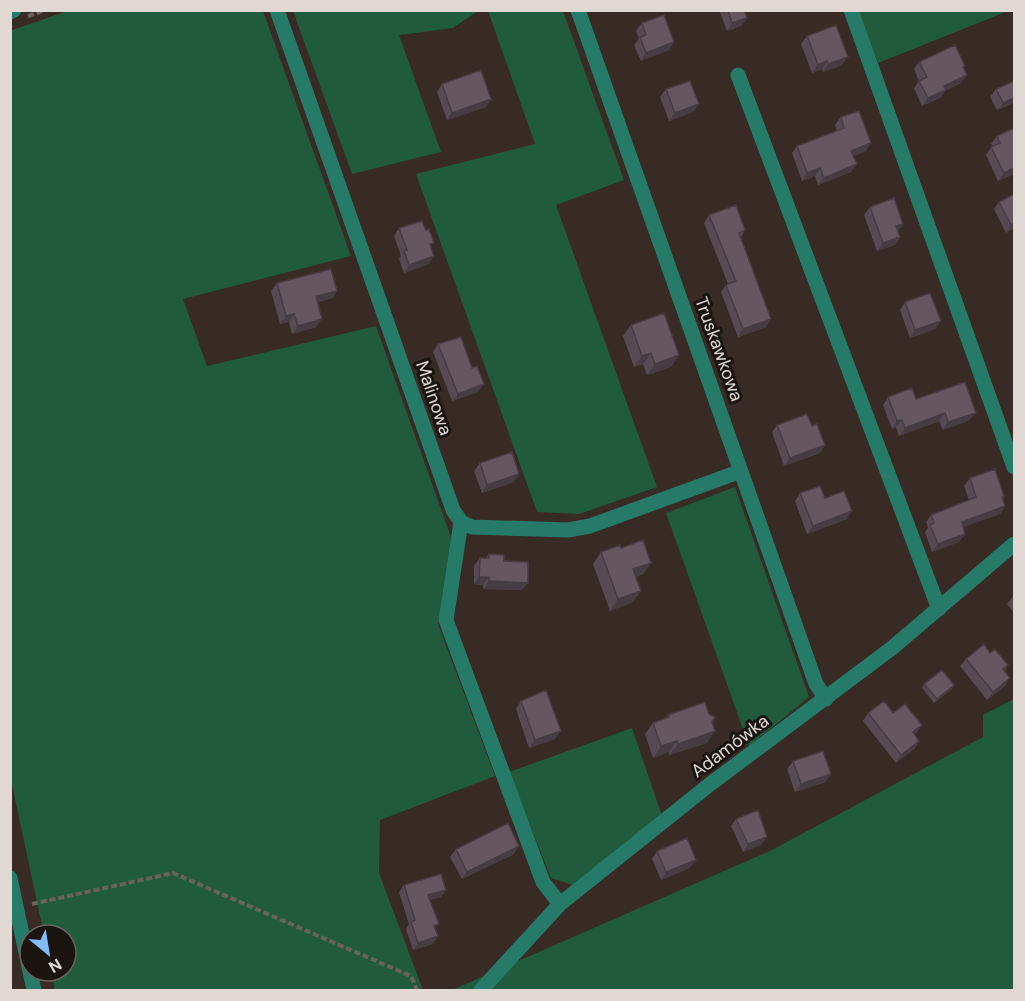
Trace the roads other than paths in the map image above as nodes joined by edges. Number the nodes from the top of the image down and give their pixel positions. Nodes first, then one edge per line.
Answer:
1 (277, 10) edge
2 (578, 10) edge
3 (851, 10) edge
4 (738, 75) dead end
5 (1014, 467) edge
6 (741, 471) junction
7 (461, 522) junction
8 (1014, 544) edge
9 (939, 609) junction
10 (826, 699) junction
11 (10, 878) edge
12 (560, 904) junction
13 (34, 990) edge
14 (481, 990) edge

1 - 7 street, Malinowa
2 - 6 street, Truskawkowa
3 - 5 street
4 - 9 street
6 - 7 street
6 - 10 street, Truskawkowa
7 - 12 street
8 - 9 street, Adamówka
9 - 10 street, Adamówka
10 - 12 street, Adamówka
11 - 13 street
12 - 14 street, Adamówka

